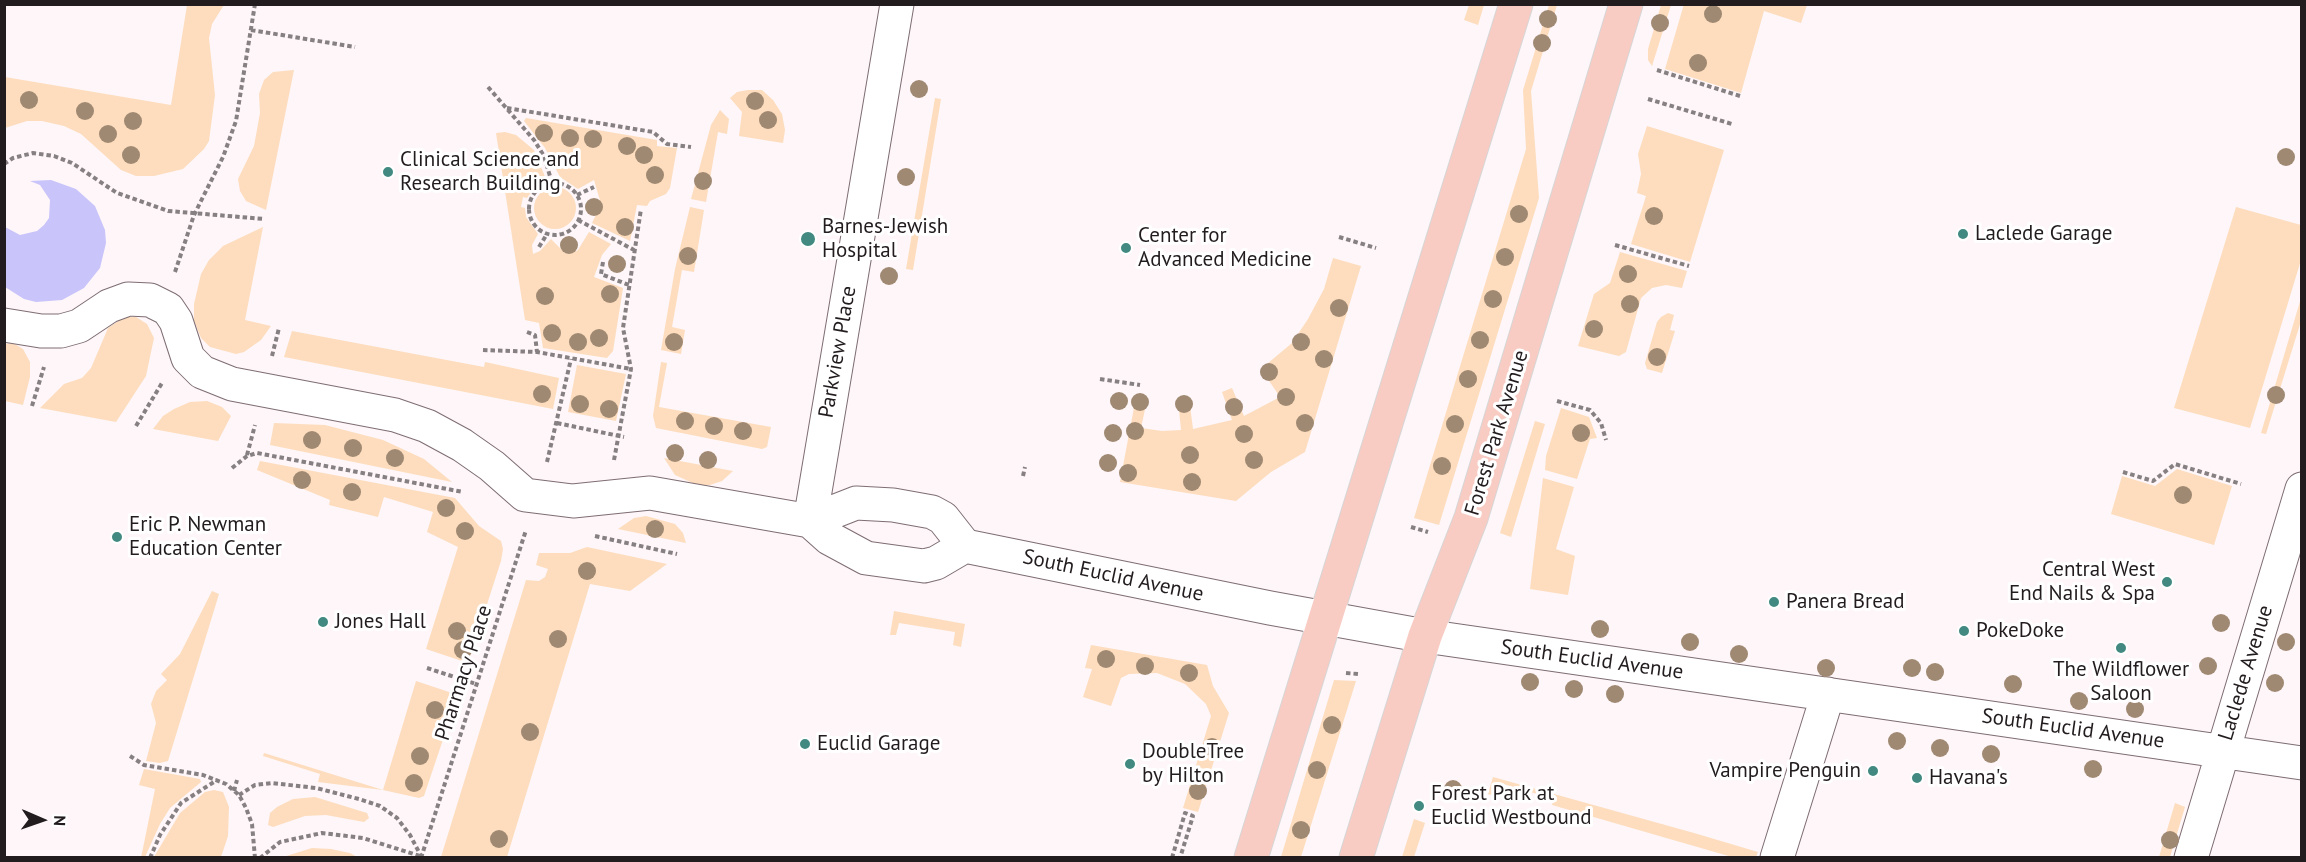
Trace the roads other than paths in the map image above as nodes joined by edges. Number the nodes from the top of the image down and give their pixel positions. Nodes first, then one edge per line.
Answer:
1 (897, 4) edge
2 (1516, 4) edge
3 (1626, 4) edge
4 (4, 325) edge
5 (2301, 489) edge
6 (810, 522) junction
7 (965, 546) junction
8 (1324, 618) junction
9 (1425, 636) junction
10 (1828, 694) junction
11 (2223, 751) junction
12 (2301, 763) edge
13 (1251, 858) edge
14 (1356, 858) edge
15 (1777, 858) edge
16 (2191, 858) edge

1 - 6 street, Parkview Place
2 - 8 main road
3 - 9 main road, Forest Park Avenue
4 - 6 street
5 - 11 street, Laclede Avenue
6 - 7 street
6 - 7 street
7 - 8 street, South Euclid Avenue
8 - 9 street, South Euclid Avenue
8 - 13 main road
9 - 10 street, South Euclid Avenue
9 - 14 main road, Forest Park Avenue
10 - 11 street, South Euclid Avenue
10 - 15 street
11 - 12 street, South Euclid Avenue
11 - 16 street, Laclede Avenue

